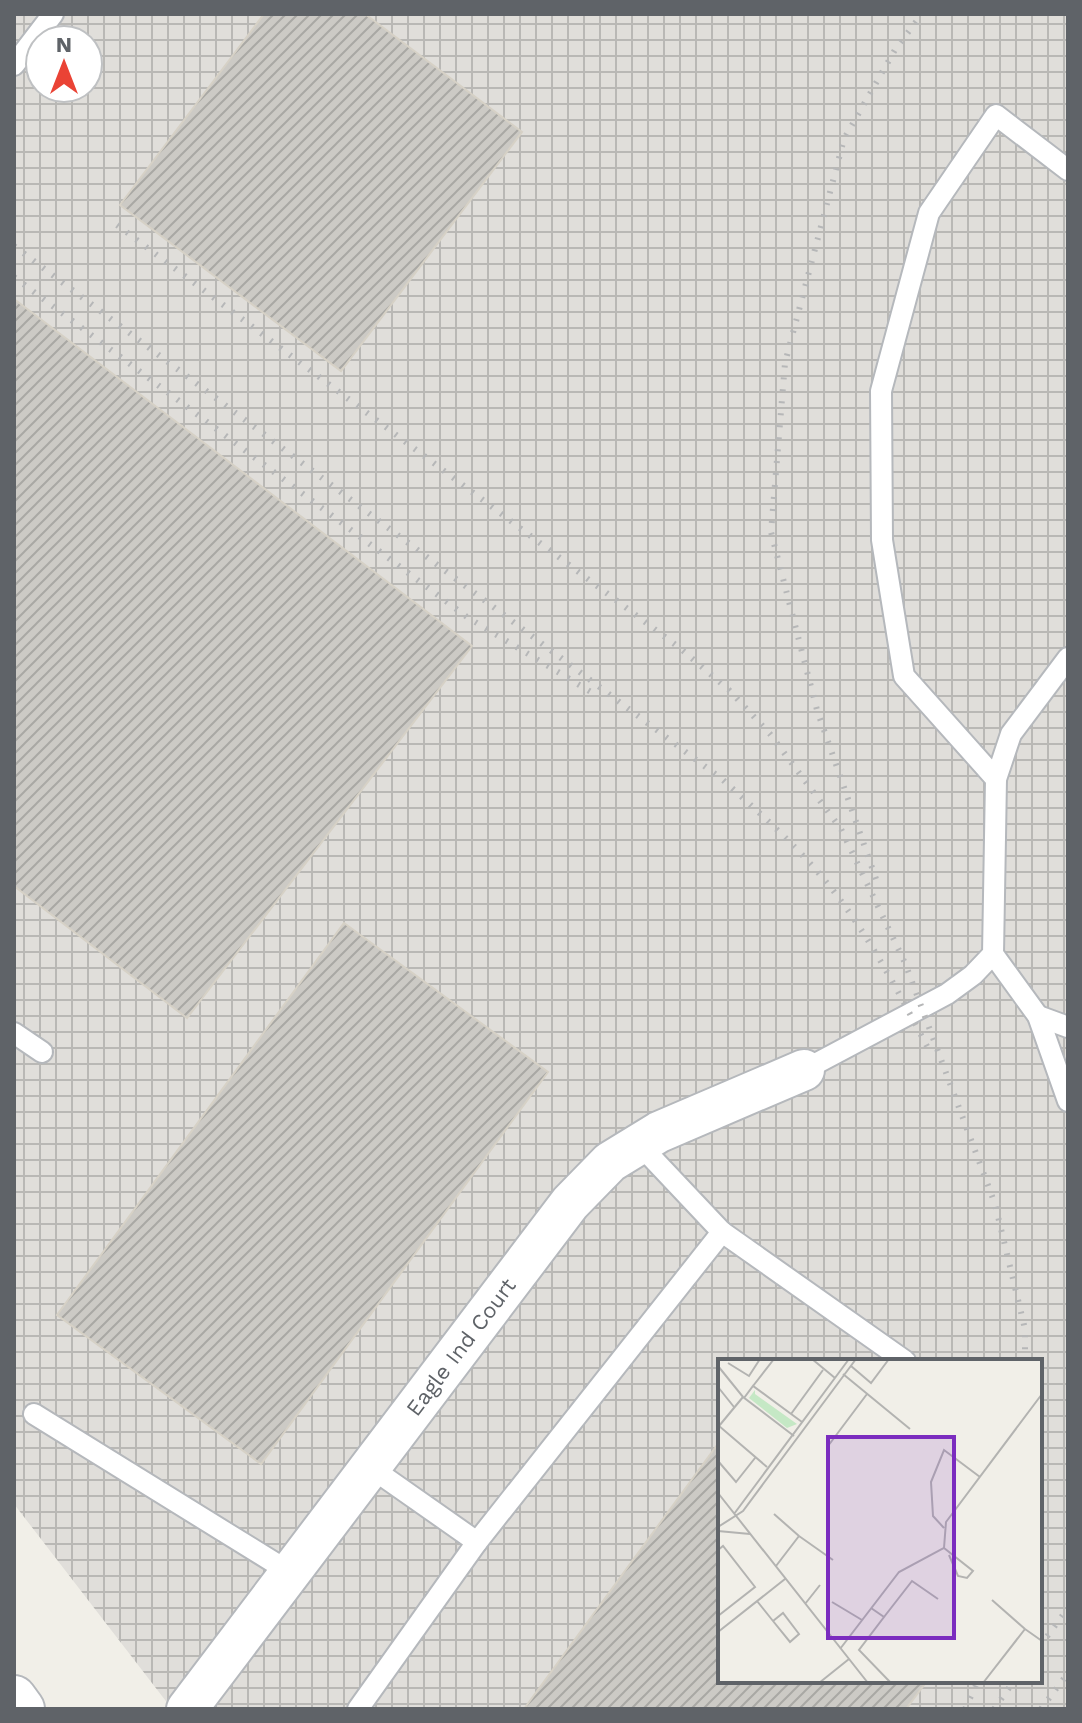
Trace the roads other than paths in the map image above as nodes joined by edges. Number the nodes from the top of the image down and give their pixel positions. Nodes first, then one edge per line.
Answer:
1 (53, 14) edge
2 (14, 65) edge
3 (1068, 170) edge
4 (1068, 658) edge
5 (996, 779) junction
6 (993, 954) junction
7 (1038, 1016) junction
8 (1068, 1027) edge
9 (14, 1033) edge
10 (42, 1052) dead end
11 (804, 1070) joint
12 (1068, 1101) edge
13 (639, 1144) junction
14 (722, 1232) junction
15 (902, 1359) edge
16 (34, 1414) dead end
17 (370, 1467) junction
18 (477, 1542) junction
19 (291, 1573) junction
20 (14, 1698) edge
21 (22, 1709) edge
22 (187, 1709) edge
23 (358, 1709) edge

1 - 2 lane
3 - 5 lane
4 - 5 lane
5 - 6 lane
6 - 7 lane
6 - 11 lane
7 - 8 lane
7 - 12 lane
9 - 10 lane
11 - 13 street, Eagle Ind Court
13 - 14 lane
13 - 17 street, Eagle Ind Court
14 - 15 lane
14 - 18 lane
16 - 19 lane
17 - 18 lane
17 - 19 street, Eagle Ind Court
18 - 23 lane
19 - 22 street, Eagle Ind Court
20 - 21 street

